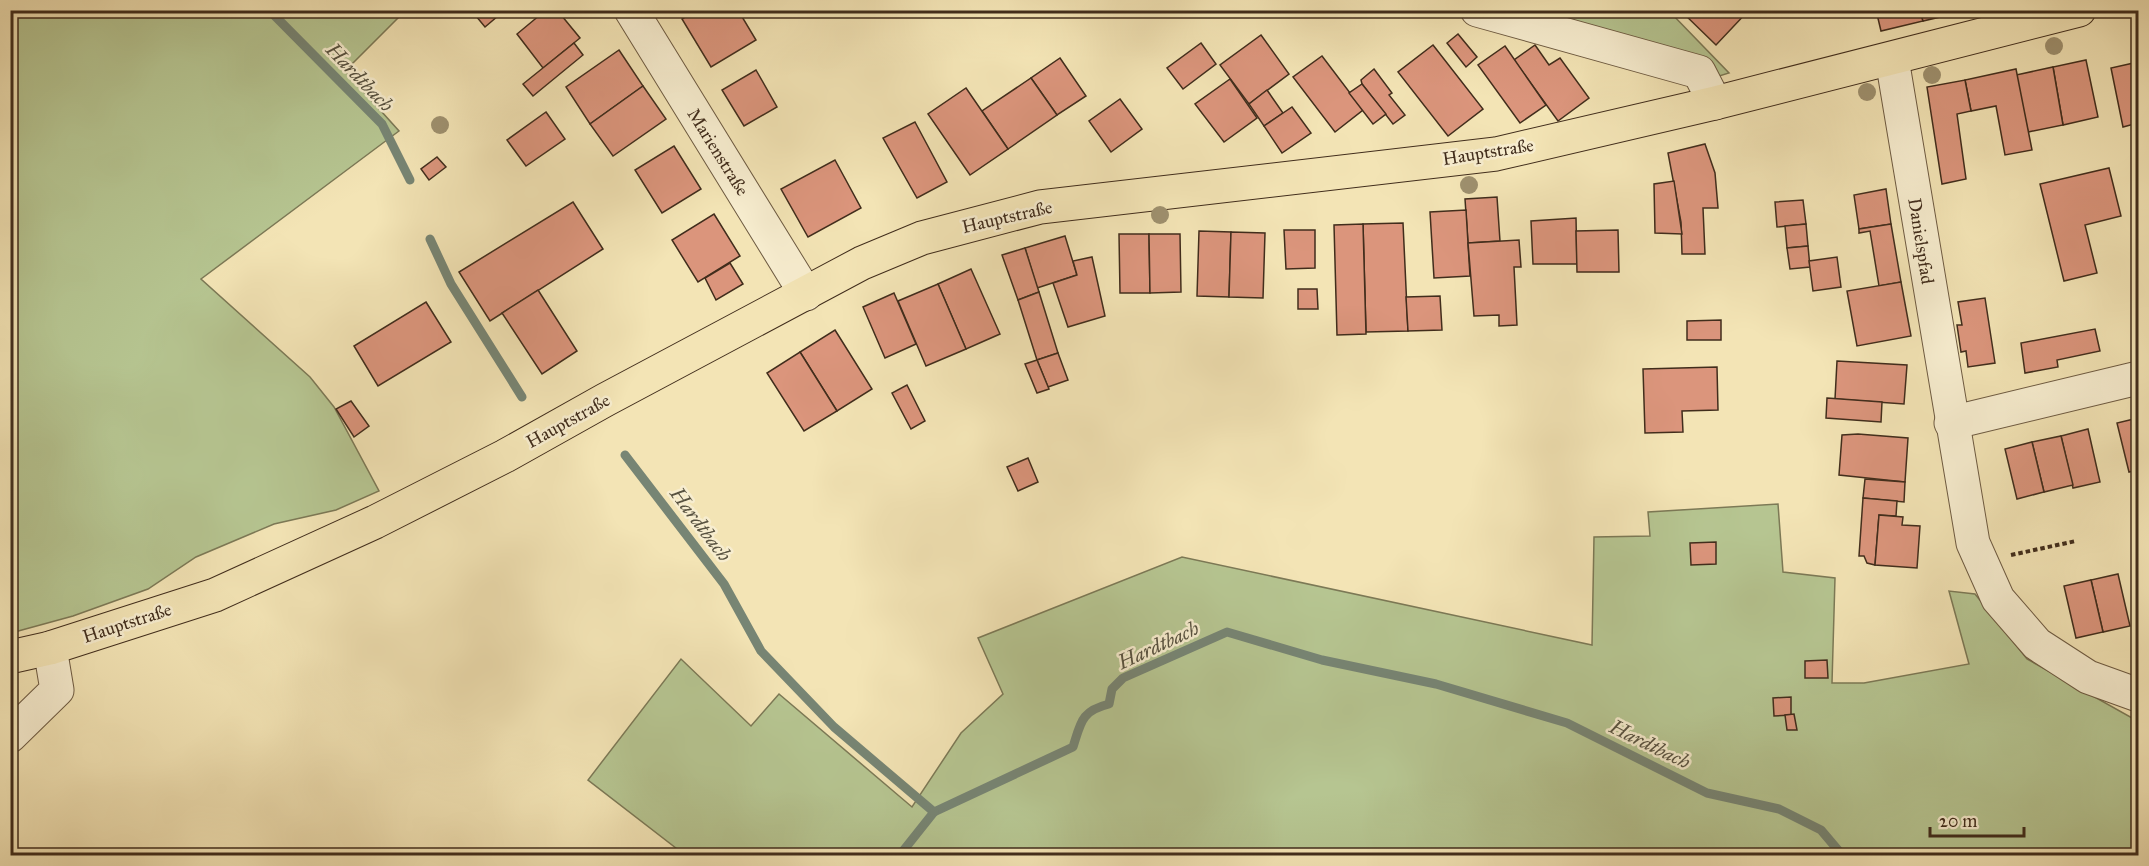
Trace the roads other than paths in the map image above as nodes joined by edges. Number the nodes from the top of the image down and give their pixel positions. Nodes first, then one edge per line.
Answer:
1 (631, 10) edge
2 (1477, 10) edge
3 (2079, 10) edge
4 (1892, 59) junction
5 (1714, 103) junction
6 (806, 294) junction
7 (2139, 378) edge
8 (1951, 423) junction
9 (50, 648) junction
10 (10, 657) edge
11 (2139, 695) edge
12 (10, 736) edge

1 - 6 street, Marienstraße
2 - 5 street
3 - 4 main road, Hauptstraße
4 - 5 main road, Hauptstraße
4 - 8 street, Danielspfad
5 - 6 main road, Hauptstraße
6 - 9 main road, Hauptstraße
7 - 8 street
8 - 11 street, Danielspfad
9 - 10 main road, Hauptstraße
9 - 12 street

